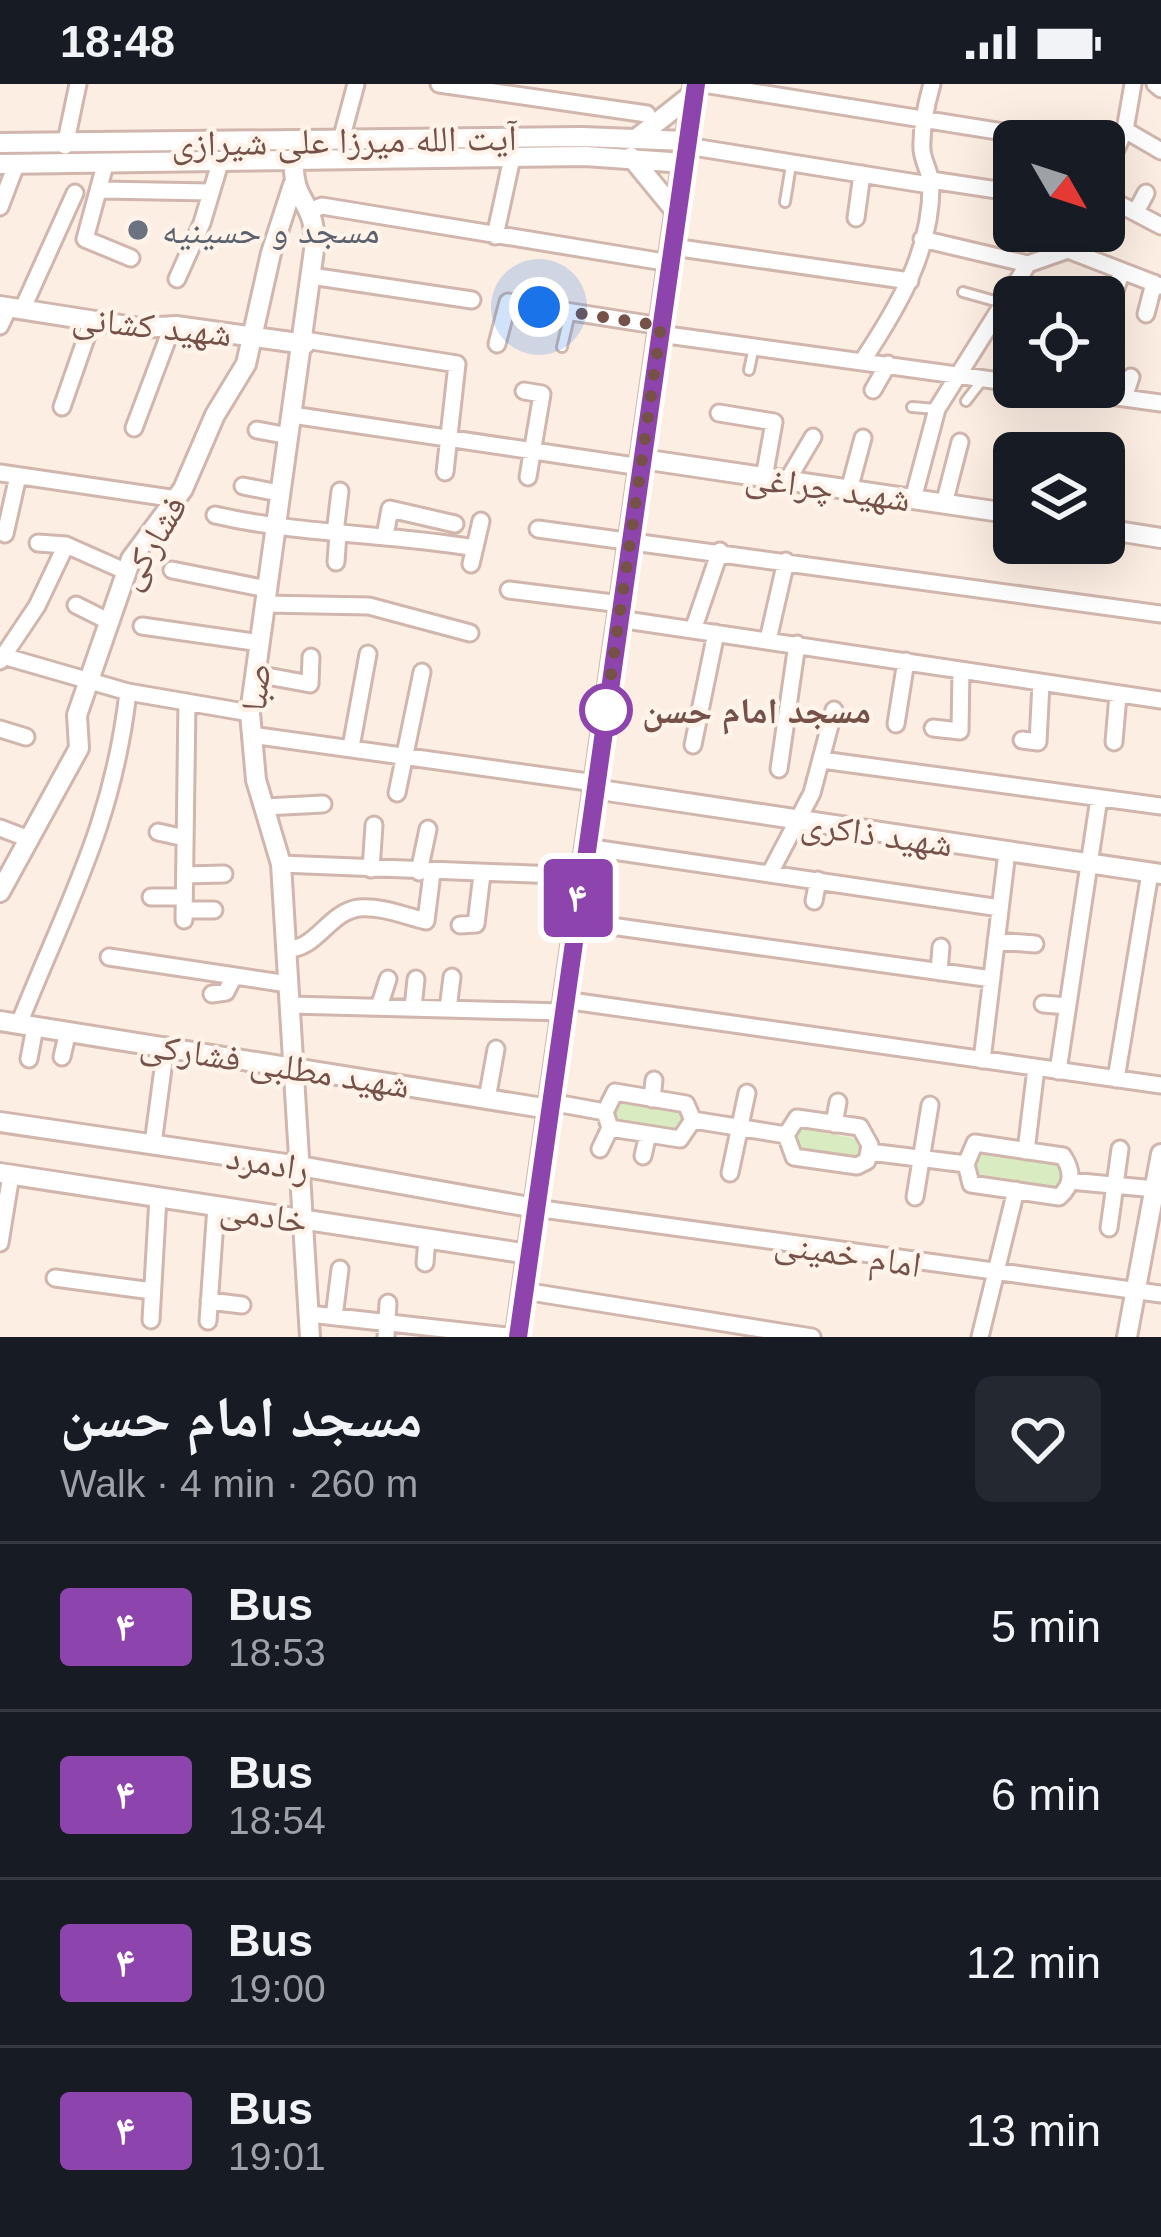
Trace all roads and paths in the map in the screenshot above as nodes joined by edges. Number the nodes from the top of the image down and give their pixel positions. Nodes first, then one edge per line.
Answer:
1 (77, 84) edge
2 (356, 84) edge
3 (439, 84) edge
4 (932, 84) edge
5 (1133, 84) edge
6 (698, 87) edge
7 (526, 90) edge
8 (647, 114) dead end
9 (923, 118) junction
10 (993, 130) edge
11 (1125, 130) joint
12 (341, 140) junction
13 (0, 143) edge
14 (65, 146) junction
15 (604, 147) junction
16 (633, 148) junction
17 (686, 150) junction
18 (1161, 151) edge
19 (512, 158) junction
20 (294, 161) junction
21 (220, 163) junction
22 (791, 163) junction
23 (8, 164) edge
24 (105, 165) junction
25 (862, 174) junction
26 (931, 180) junction
27 (293, 185) junction
28 (993, 189) edge
29 (100, 190) junction
30 (211, 192) junction
31 (75, 193) dead end
32 (1146, 193) dead end
33 (785, 202) dead end
34 (1125, 206) edge
35 (0, 207) edge
36 (312, 210) junction
37 (1136, 212) junction
38 (677, 213) junction
39 (856, 218) dead end
40 (1161, 226) edge
41 (495, 236) junction
42 (922, 239) junction
43 (1062, 252) edge
44 (1073, 252) edge
45 (671, 255) junction
46 (130, 258) dead end
47 (1028, 264) junction
48 (1122, 271) junction
49 (311, 275) junction
50 (1022, 276) edge
51 (1120, 276) edge
52 (177, 279) dead end
53 (910, 281) junction
54 (1158, 284) edge
55 (963, 292) dead end
56 (472, 300) dead end
57 (993, 300) edge
58 (10, 308) edge
59 (570, 311) junction
60 (1146, 314) dead end
61 (92, 321) junction
62 (0, 326) edge
63 (172, 327) junction
64 (993, 327) edge
65 (661, 330) junction
66 (254, 336) junction
67 (305, 342) junction
68 (497, 344) dead end
69 (754, 346) junction
70 (562, 347) dead end
71 (863, 360) junction
72 (888, 364) junction
73 (749, 370) dead end
74 (960, 374) junction
75 (1131, 377) dead end
76 (984, 378) junction
77 (993, 379) edge
78 (524, 391) dead end
79 (873, 391) dead end
80 (1125, 395) edge
81 (1125, 398) edge
82 (966, 401) dead end
83 (1161, 403) edge
84 (62, 406) dead end
85 (912, 407) dead end
86 (937, 409) junction
87 (719, 413) dead end
88 (292, 415) junction
89 (134, 428) dead end
90 (257, 430) dead end
91 (289, 436) junction
92 (813, 437) dead end
93 (863, 438) dead end
94 (451, 439) junction
95 (960, 442) dead end
96 (533, 451) junction
97 (641, 463) junction
98 (445, 472) dead end
99 (0, 473) edge
100 (18, 476) junction
101 (528, 477) dead end
102 (764, 478) junction
103 (787, 481) junction
104 (243, 487) dead end
105 (849, 490) junction
106 (340, 491) dead end
107 (279, 493) junction
108 (177, 499) junction
109 (913, 500) junction
110 (944, 504) junction
111 (993, 511) edge
112 (215, 514) dead end
113 (481, 521) dead end
114 (455, 524) dead end
115 (274, 529) junction
116 (538, 529) dead end
117 (1125, 531) edge
118 (336, 533) junction
119 (5, 535) dead end
120 (1160, 535) edge
121 (386, 536) junction
122 (631, 538) junction
123 (38, 543) dead end
124 (66, 544) junction
125 (720, 551) junction
126 (786, 561) junction
127 (336, 562) dead end
128 (183, 567) dead end
129 (127, 572) junction
130 (509, 590) dead end
131 (266, 597) junction
132 (76, 605) dead end
133 (620, 611) junction
134 (1161, 614) edge
135 (108, 621) junction
136 (142, 626) dead end
137 (693, 630) junction
138 (716, 633) junction
139 (470, 634) dead end
140 (768, 640) junction
141 (260, 643) junction
142 (797, 644) junction
143 (368, 654) dead end
144 (311, 657) dead end
145 (2, 658) edge
146 (906, 661) junction
147 (962, 670) junction
148 (422, 671) dead end
149 (256, 674) junction
150 (87, 682) junction
151 (1041, 683) junction
152 (128, 692) junction
153 (1118, 695) junction
154 (1161, 700) edge
155 (187, 702) junction
156 (833, 710) dead end
157 (250, 713) junction
158 (896, 724) dead end
159 (933, 728) dead end
160 (0, 729) edge
161 (251, 736) junction
162 (26, 737) dead end
163 (1022, 740) dead end
164 (1114, 742) dead end
165 (693, 746) dead end
166 (351, 748) junction
167 (407, 754) junction
168 (823, 760) junction
169 (779, 769) dead end
170 (595, 786) junction
171 (397, 794) dead end
172 (1100, 798) junction
173 (323, 804) dead end
174 (1161, 806) edge
175 (265, 808) junction
176 (798, 822) junction
177 (374, 826) dead end
178 (0, 827) edge
179 (428, 830) dead end
180 (158, 832) dead end
181 (185, 838) junction
182 (29, 839) junction
183 (586, 847) junction
184 (1007, 852) junction
185 (281, 864) junction
186 (1088, 864) junction
187 (371, 869) junction
188 (425, 872) junction
189 (770, 873) junction
190 (224, 874) dead end
191 (482, 874) junction
192 (1156, 874) edge
193 (185, 875) junction
194 (581, 876) junction
195 (818, 880) junction
196 (0, 892) edge
197 (151, 897) dead end
198 (814, 902) dead end
199 (1000, 908) junction
200 (184, 909) junction
201 (214, 910) dead end
202 (575, 921) junction
203 (460, 925) dead end
204 (996, 941) junction
205 (1035, 944) dead end
206 (941, 947) dead end
207 (286, 949) junction
208 (110, 957) dead end
209 (939, 972) junction
210 (234, 976) junction
211 (452, 977) dead end
212 (388, 979) dead end
213 (416, 979) dead end
214 (992, 979) junction
215 (288, 983) junction
216 (212, 994) dead end
217 (1043, 1004) dead end
218 (290, 1005) junction
219 (563, 1006) junction
220 (1067, 1006) junction
221 (380, 1007) junction
222 (412, 1008) junction
223 (448, 1009) junction
224 (18, 1024) edge
225 (78, 1038) junction
226 (166, 1046) junction
227 (496, 1049) dead end
228 (62, 1058) dead end
229 (28, 1059) dead end
230 (982, 1060) junction
231 (294, 1068) junction
232 (1036, 1068) junction
233 (1058, 1071) junction
234 (1117, 1079) junction
235 (654, 1080) dead end
236 (1161, 1085) edge
237 (747, 1093) dead end
238 (488, 1099) junction
239 (652, 1099) junction
240 (838, 1102) dead end
241 (930, 1105) dead end
242 (549, 1106) junction
243 (607, 1120) junction
244 (693, 1120) junction
245 (0, 1122) edge
246 (834, 1124) junction
247 (742, 1128) junction
248 (647, 1133) junction
249 (786, 1135) junction
250 (153, 1144) junction
251 (600, 1149) dead end
252 (1120, 1149) dead end
253 (1026, 1151) junction
254 (870, 1152) junction
255 (1161, 1154) edge
256 (643, 1156) dead end
257 (922, 1158) junction
258 (966, 1164) junction
259 (300, 1166) junction
260 (730, 1173) dead end
261 (5, 1174) edge
262 (1070, 1181) junction
263 (1114, 1186) junction
264 (1016, 1190) junction
265 (1159, 1191) edge
266 (158, 1197) junction
267 (915, 1197) dead end
268 (215, 1206) junction
269 (535, 1208) junction
270 (304, 1220) junction
271 (1108, 1228) dead end
272 (427, 1239) junction
273 (0, 1243) edge
274 (529, 1254) junction
275 (424, 1263) dead end
276 (340, 1269) dead end
277 (996, 1275) junction
278 (56, 1278) dead end
279 (1135, 1290) junction
280 (152, 1291) junction
281 (524, 1291) junction
282 (1161, 1294) edge
283 (209, 1301) junction
284 (388, 1303) dead end
285 (242, 1305) dead end
286 (309, 1314) junction
287 (334, 1317) junction
288 (151, 1320) dead end
289 (208, 1321) dead end
290 (386, 1330) edge
291 (430, 1332) edge
292 (310, 1337) edge
293 (517, 1337) edge
294 (812, 1337) edge
295 (980, 1337) edge
296 (1126, 1337) edge

1 - 14 street
2 - 12 street
3 - 7 street
4 - 9 street
5 - 11 street
6 - 9 street
6 - 16 street
6 - 17 main road
7 - 8 street
9 - 10 street
9 - 26 street
11 - 18 street
12 - 14 street, آیت الله میرزا علی شیرازی
12 - 15 street, آیت الله میرزا علی شیرازی
13 - 14 street, آیت الله میرزا علی شیرازی
15 - 16 street
15 - 19 street
16 - 17 street
16 - 38 street
17 - 22 street
17 - 38 main road
19 - 20 street
19 - 41 street
20 - 21 street
20 - 27 street
21 - 24 street
21 - 30 street
22 - 25 street
22 - 33 lane
23 - 24 street
23 - 35 street
24 - 29 street
25 - 26 street
25 - 39 street
26 - 28 street
26 - 42 street
27 - 36 street
27 - 66 street, فشارکی
29 - 30 street
29 - 46 street
30 - 52 street
31 - 58 street
32 - 37 street
34 - 37 street
36 - 41 street
36 - 49 street, صبا
37 - 40 street
38 - 45 main road
41 - 45 street
42 - 47 street
42 - 53 street
43 - 47 street
44 - 48 street
45 - 53 street
45 - 65 main road
47 - 50 street
48 - 51 street
48 - 54 street
49 - 56 street
49 - 67 street, صبا
53 - 71 street
54 - 60 street
55 - 57 lane
58 - 61 street, شهید کشانی
58 - 62 street
59 - 65 street
59 - 68 street
59 - 70 lane
61 - 63 street, شهید کشانی
61 - 84 street
63 - 66 street, شهید کشانی
63 - 89 street
64 - 74 street
65 - 69 street
65 - 97 main road
66 - 67 street, شهید کشانی
66 - 108 street, فشارکی
67 - 88 street, صبا
67 - 94 street
69 - 71 street
69 - 73 lane
71 - 72 street
72 - 74 street
72 - 79 street
74 - 76 street
74 - 86 street
75 - 80 street
76 - 77 street
76 - 82 lane
78 - 96 street
81 - 83 street
85 - 86 lane
86 - 109 street
87 - 102 street
88 - 91 street, صبا
88 - 94 street
90 - 91 street
91 - 107 street, صبا
92 - 103 street
93 - 105 street
94 - 96 street
94 - 98 street
95 - 110 street
96 - 97 street
96 - 101 street
97 - 102 street, شهید چراغی
97 - 122 main road
99 - 100 street
100 - 108 street
100 - 119 street
102 - 103 street, شهید چراغی
103 - 105 street, شهید چراغی
104 - 107 street
105 - 109 street, شهید چراغی
106 - 118 street
107 - 115 street, صبا
108 - 129 street, فشارکی
109 - 110 street, شهید چراغی
110 - 111 street, شهید چراغی
112 - 115 street
113 - 121 street
114 - 121 street
115 - 118 street
115 - 131 street, صبا
116 - 122 street
117 - 120 street
118 - 121 street
118 - 127 street
122 - 125 street
122 - 133 main road
123 - 124 street
124 - 129 street
124 - 145 street
125 - 126 street
125 - 137 street
126 - 134 street
126 - 140 street
128 - 131 street
129 - 135 street, فشارکی
130 - 133 street
131 - 139 street
131 - 141 street, صبا
132 - 135 street
133 - 137 street
133 - 170 main road
135 - 150 street, فشارکی
136 - 141 street
137 - 138 street
138 - 140 street
138 - 165 street
140 - 142 street
141 - 149 street, صبا
142 - 146 street
142 - 169 street
143 - 166 street
144 - 149 street
145 - 150 street
146 - 147 street
146 - 158 street
147 - 151 street
147 - 159 street
148 - 167 street
149 - 157 street, صبا
150 - 152 street
150 - 182 street, فشارکی
151 - 153 street
151 - 163 street
152 - 155 street
152 - 224 street
153 - 154 street
153 - 164 street
155 - 157 street
155 - 181 street
156 - 168 street
157 - 161 street, صبا
160 - 162 street
161 - 166 street
161 - 175 street, صبا
166 - 167 street
167 - 170 street
167 - 171 street
168 - 172 street
168 - 176 street
170 - 176 street, شهید ذاکری
170 - 183 main road
172 - 174 street
172 - 186 street
173 - 175 street
175 - 185 street, صبا
176 - 184 street, شهید ذاکری
176 - 189 street
177 - 187 street
178 - 182 street
179 - 188 street
180 - 181 street
181 - 193 street
182 - 196 street, فشارکی
183 - 189 street
183 - 194 main road
184 - 186 street, شهید ذاکری
184 - 199 street
185 - 187 street
185 - 207 street, صبا
186 - 192 street, شهید ذاکری
186 - 220 street
187 - 188 street
188 - 191 street
188 - 207 street
189 - 195 street
190 - 193 street
191 - 194 street
191 - 203 street
192 - 234 street
193 - 200 street
194 - 202 main road
195 - 198 street
195 - 199 street
197 - 200 street
199 - 204 street
200 - 201 street
202 - 209 street
202 - 219 main road
204 - 205 street
204 - 214 street
206 - 209 street
207 - 215 street, صبا
208 - 210 street
209 - 214 street
210 - 215 street
210 - 216 street
211 - 223 street
212 - 221 street
213 - 222 street
214 - 230 street
215 - 218 street, صبا
217 - 220 street
218 - 221 street
218 - 231 street, صبا
219 - 223 street
219 - 230 street
219 - 242 main road
220 - 233 street
221 - 222 street
222 - 223 street
224 - 225 street, شهید مطلبی فشارکی
224 - 229 street
225 - 226 street, شهید مطلبی فشارکی
225 - 228 street
226 - 231 street, شهید مطلبی فشارکی
226 - 250 street
227 - 238 street
230 - 232 street
231 - 238 street, شهید مطلبی فشارکی
231 - 259 street, صبا
232 - 233 street
232 - 253 street
233 - 234 street
234 - 236 street
235 - 239 street
237 - 247 street
238 - 242 street, شهید مطلبی فشارکی
239 - 243 street
239 - 244 street
240 - 246 street
241 - 257 street
242 - 243 street
242 - 269 main road
243 - 248 street
243 - 251 street
244 - 247 street
244 - 248 street
245 - 250 street, رادمرد
246 - 249 street
246 - 254 street
247 - 249 street
247 - 260 street
248 - 256 street
249 - 254 street
250 - 259 street, رادمرد
252 - 263 street
253 - 258 street
253 - 262 street
254 - 257 street
255 - 265 street
257 - 258 street
257 - 267 street
258 - 264 street
259 - 269 street, رادمرد
259 - 270 street, صبا
261 - 266 street, خادمی
261 - 273 street
262 - 263 street
262 - 264 street
263 - 265 street
263 - 271 street
264 - 277 street
265 - 279 street
266 - 268 street, خادمی
266 - 280 street
268 - 270 street, خادمی
268 - 283 street
269 - 274 main road
269 - 277 street, امام خمینی
270 - 272 street, خادمی
270 - 286 street, صبا
272 - 274 street, خادمی
272 - 275 street
274 - 281 main road
276 - 287 street
277 - 279 street, امام خمینی
277 - 295 street
278 - 280 street
279 - 282 street, امام خمینی
279 - 296 street
280 - 288 street
281 - 293 main road
281 - 294 street
283 - 285 street
283 - 289 street
284 - 290 street
286 - 287 street
286 - 292 street, صبا
287 - 290 street
290 - 291 street
291 - 293 street

